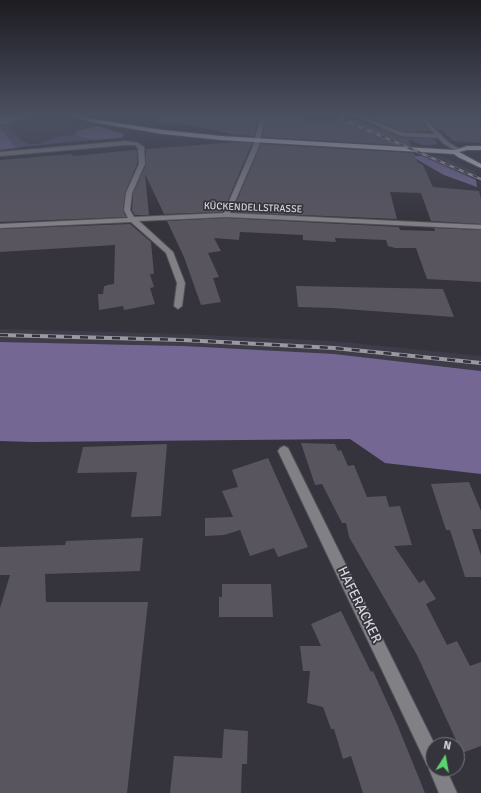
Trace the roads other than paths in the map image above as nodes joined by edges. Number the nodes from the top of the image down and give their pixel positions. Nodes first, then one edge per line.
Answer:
1 (11, 153) edge
2 (141, 153) edge
3 (252, 153) edge
4 (458, 153) edge
5 (0, 154) edge
6 (481, 166) edge
7 (226, 215) junction
8 (132, 219) junction
9 (0, 226) edge
10 (481, 227) edge
11 (178, 306) dead end
12 (284, 451) dead end
13 (425, 742) edge
14 (441, 777) edge
15 (448, 793) edge

1 - 5 street
2 - 8 street
3 - 7 street
4 - 6 main road
7 - 8 street, KÜCKENDELLSTRASSE
7 - 10 street, KÜCKENDELLSTRASSE
8 - 9 street, KÜCKENDELLSTRASSE
8 - 11 street
12 - 13 street, HAFERACKER
14 - 15 street

